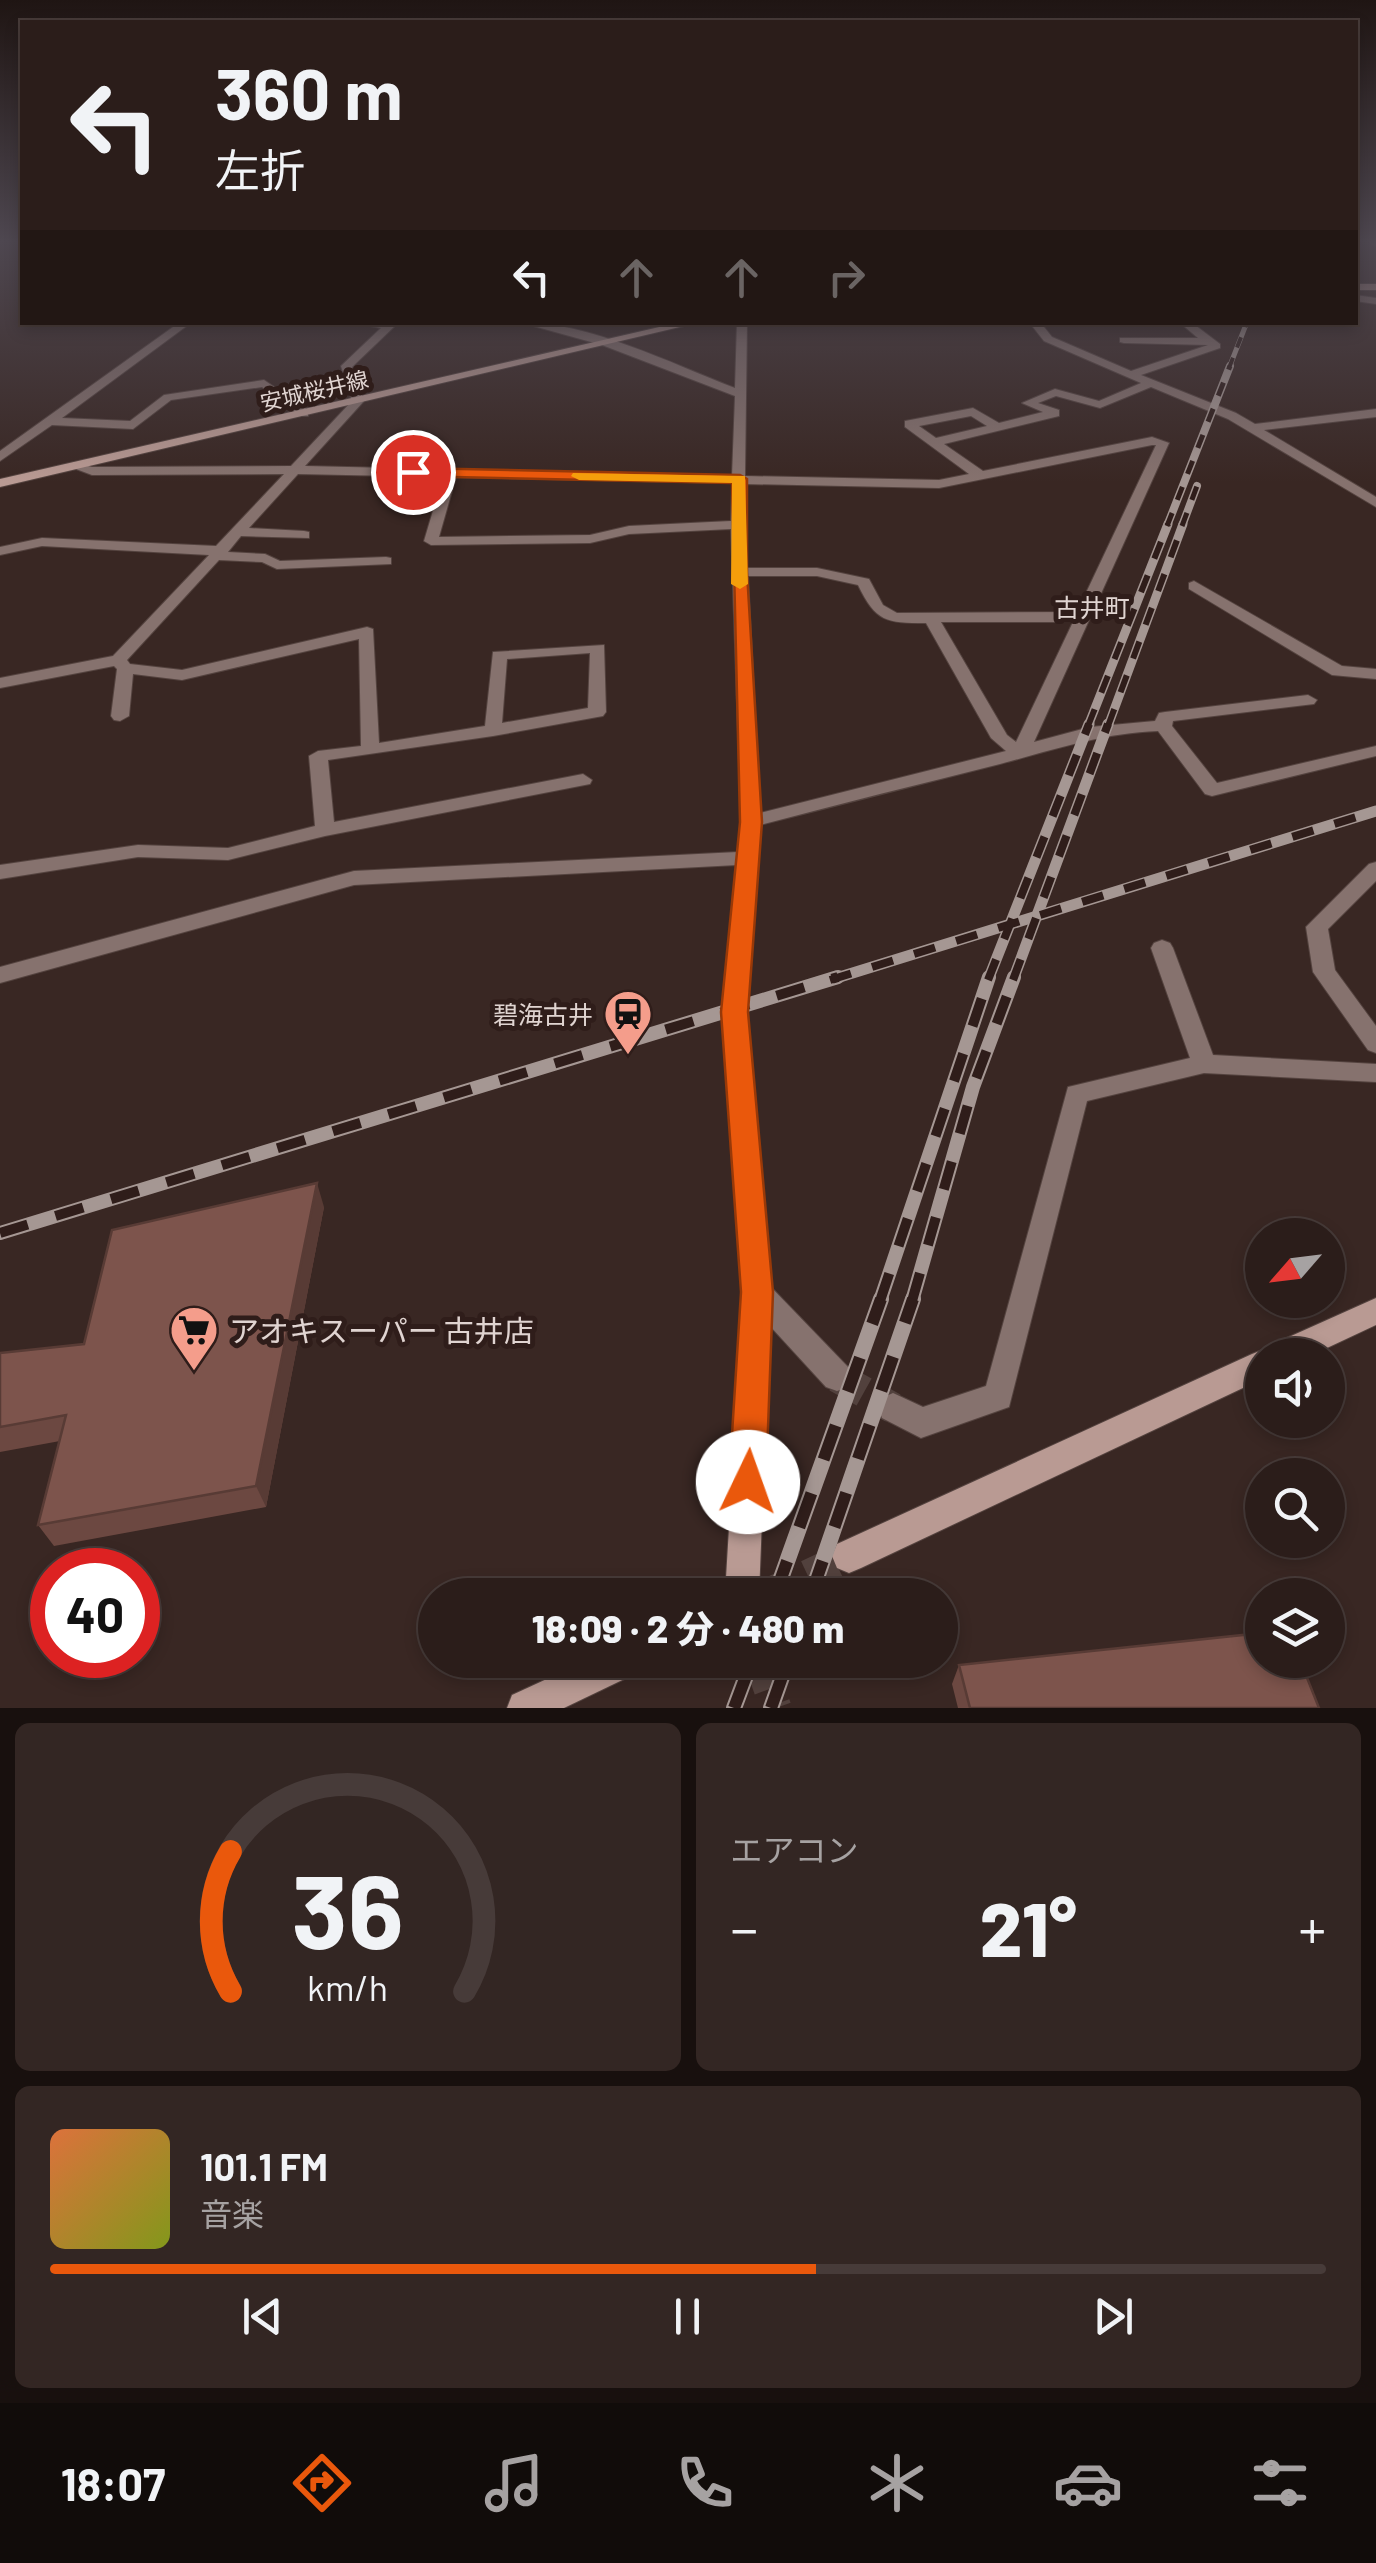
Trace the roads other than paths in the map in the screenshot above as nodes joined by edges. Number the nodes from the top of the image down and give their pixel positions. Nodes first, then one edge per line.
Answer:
1 (184, 325) edge
2 (389, 325) edge
3 (536, 325) edge
4 (683, 325) edge
5 (742, 325) edge
6 (1036, 325) edge
7 (1188, 325) edge
8 (1124, 340) dead end
9 (1211, 341) junction
10 (606, 343) junction
11 (1131, 375) junction
12 (1151, 384) junction
13 (741, 394) junction
14 (358, 401) junction
15 (304, 412) junction
16 (1376, 413) edge
17 (50, 420) junction
18 (996, 426) junction
19 (1254, 428) junction
20 (936, 442) junction
21 (0, 456) edge
22 (74, 466) junction
23 (298, 470) junction
24 (452, 474) junction
25 (982, 477) junction
26 (740, 479) junction
27 (0, 483) edge
28 (1376, 502) edge
29 (738, 524) junction
30 (240, 532) junction
31 (304, 535) dead end
32 (0, 551) edge
33 (219, 554) junction
34 (386, 562) dead end
35 (739, 572) junction
36 (1194, 586) dead end
37 (1080, 617) junction
38 (931, 618) junction
39 (121, 664) junction
40 (1376, 674) edge
41 (0, 684) edge
42 (1308, 700) dead end
43 (120, 716) dead end
44 (1163, 726) junction
45 (494, 730) junction
46 (370, 750) junction
47 (1376, 751) edge
48 (1020, 753) junction
49 (583, 780) dead end
50 (751, 822) junction
51 (324, 830) junction
52 (746, 858) junction
53 (1376, 869) edge
54 (0, 872) edge
55 (1162, 948) dead end
56 (0, 975) edge
57 (734, 1012) joint
58 (1376, 1044) edge
59 (1204, 1064) junction
60 (1376, 1072) edge
61 (757, 1292) junction
62 (1376, 1311) edge
63 (1318, 1338) edge
64 (1245, 1372) edge
65 (838, 1377) tunnel mouth
66 (893, 1408) tunnel mouth
67 (849, 1556) tunnel mouth
68 (743, 1578) edge
69 (589, 1678) edge
70 (525, 1708) edge

1 - 17 street
2 - 14 street
3 - 10 street
4 - 10 main road, 安城桜井線
5 - 13 street
6 - 11 street
7 - 9 street
8 - 9 street
9 - 11 street
10 - 13 street
10 - 14 main road, 安城桜井線
11 - 12 street
12 - 18 street
12 - 19 street
13 - 26 street
14 - 15 main road, 安城桜井線
14 - 23 street
15 - 17 street
15 - 22 main road, 安城桜井線
16 - 19 street
17 - 21 street
18 - 20 street
18 - 20 street
19 - 28 street
20 - 25 street
22 - 23 street
22 - 27 main road, 安城桜井線
23 - 24 street
23 - 30 street
24 - 26 street
24 - 29 street
25 - 26 street
25 - 37 street
26 - 29 street
29 - 35 street
30 - 31 street
30 - 33 street
32 - 33 street
33 - 34 street
33 - 39 street
35 - 38 street
35 - 50 street
36 - 40 street
37 - 38 street
37 - 48 street
38 - 48 street
39 - 41 street
39 - 43 street
39 - 46 street
42 - 44 street
44 - 47 street
44 - 48 street
45 - 45 street
45 - 46 street
46 - 51 street
48 - 50 street
49 - 51 street
50 - 52 street
51 - 54 street
52 - 56 street
52 - 57 street
53 - 58 street
55 - 59 street
57 - 61 main road
59 - 60 street
59 - 66 street
61 - 65 street
61 - 68 main road
62 - 63 main road
64 - 67 main road
69 - 70 main road

